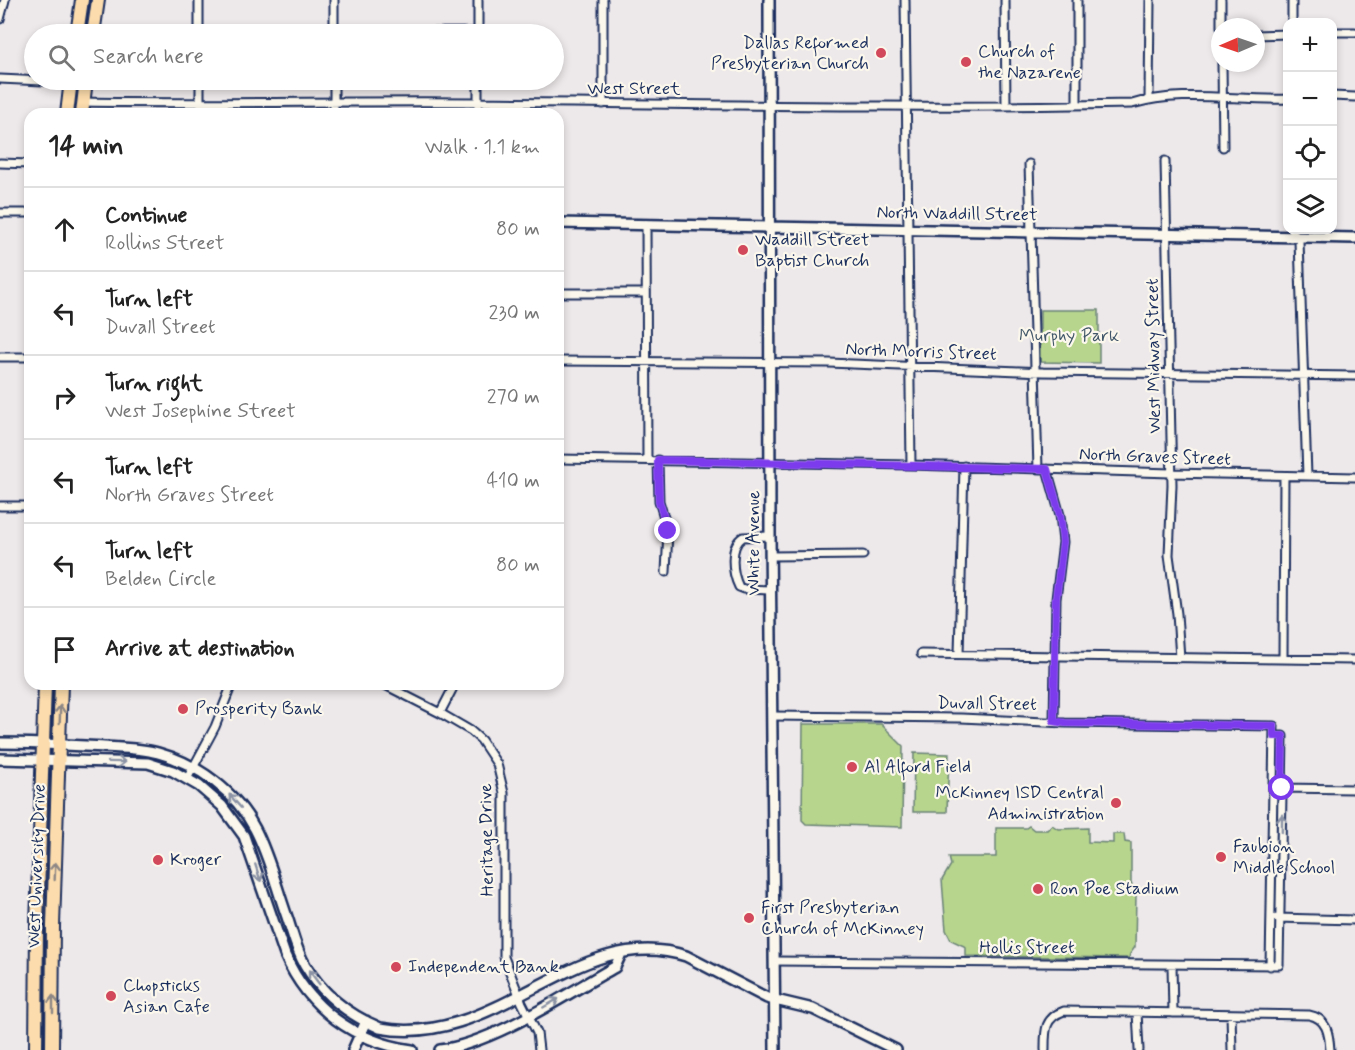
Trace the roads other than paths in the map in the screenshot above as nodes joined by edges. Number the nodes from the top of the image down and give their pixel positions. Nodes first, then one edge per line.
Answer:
1 (4, 0) edge
2 (82, 0) edge
3 (98, 0) edge
4 (199, 0) edge
5 (334, 0) edge
6 (477, 0) edge
7 (603, 0) edge
8 (769, 0) edge
9 (905, 0) edge
10 (1005, 0) edge
11 (1077, 0) edge
12 (1150, 0) edge
13 (1221, 0) edge
14 (1292, 0) edge
15 (1221, 18) edge
16 (1292, 18) edge
17 (0, 19) edge
18 (78, 24) edge
19 (94, 24) edge
20 (199, 24) edge
21 (334, 24) edge
22 (478, 24) edge
23 (1337, 32) edge
24 (1355, 32) edge
25 (1283, 34) edge
26 (1265, 35) edge
27 (1222, 72) edge
28 (0, 79) edge
29 (24, 79) edge
30 (70, 90) edge
31 (84, 90) edge
32 (200, 90) edge
33 (334, 90) edge
34 (478, 90) edge
35 (1337, 96) edge
36 (1222, 97) junction
37 (1355, 97) edge
38 (1149, 99) junction
39 (1283, 99) edge
40 (334, 102) junction
41 (478, 102) junction
42 (200, 104) junction
43 (603, 104) junction
44 (1077, 105) junction
45 (769, 106) junction
46 (905, 106) junction
47 (1006, 106) junction
48 (68, 108) edge
49 (83, 108) edge
50 (334, 108) edge
51 (478, 108) edge
52 (1223, 147) dead end
53 (1165, 161) dead end
54 (0, 163) edge
55 (24, 164) edge
56 (1029, 165) dead end
57 (0, 213) edge
58 (24, 213) edge
59 (564, 223) edge
60 (646, 224) junction
61 (769, 227) junction
62 (907, 230) junction
63 (1030, 231) junction
64 (1283, 233) edge
65 (1166, 234) junction
66 (1295, 234) edge
67 (1306, 234) edge
68 (1355, 238) edge
69 (564, 293) edge
70 (646, 293) junction
71 (0, 357) edge
72 (24, 357) edge
73 (564, 361) edge
74 (647, 362) junction
75 (770, 363) junction
76 (909, 367) junction
77 (1035, 371) junction
78 (1169, 374) junction
79 (1303, 375) junction
80 (1355, 376) edge
81 (564, 459) edge
82 (647, 460) junction
83 (658, 460) junction
84 (770, 462) junction
85 (911, 465) junction
86 (964, 466) junction
87 (1043, 469) junction
88 (1171, 474) junction
89 (1284, 476) junction
90 (1307, 476) junction
91 (1355, 477) edge
92 (0, 506) edge
93 (24, 506) edge
94 (770, 536) junction
95 (863, 555) dead end
96 (771, 556) junction
97 (666, 572) dead end
98 (771, 590) junction
99 (921, 654) dead end
100 (959, 654) junction
101 (1054, 656) junction
102 (1180, 658) junction
103 (1283, 659) junction
104 (1355, 660) edge
105 (45, 690) edge
106 (61, 690) edge
107 (230, 690) edge
108 (395, 690) edge
109 (452, 690) edge
110 (440, 713) junction
111 (772, 716) junction
112 (1054, 721) junction
113 (1274, 736) junction
114 (1, 743) edge
115 (44, 744) junction
116 (59, 744) junction
117 (0, 759) edge
118 (43, 760) junction
119 (58, 760) junction
120 (193, 767) junction
121 (187, 779) junction
122 (1273, 788) junction
123 (1282, 788) junction
124 (1355, 789) edge
125 (1272, 918) junction
126 (1281, 918) junction
127 (1355, 920) edge
128 (620, 956) junction
129 (774, 961) junction
130 (1173, 965) junction
131 (1270, 966) junction
132 (774, 1001) junction
133 (522, 1003) junction
134 (1137, 1012) junction
135 (1173, 1013) junction
136 (1232, 1014) junction
137 (529, 1016) junction
138 (366, 1021) junction
139 (486, 1022) dead end
140 (469, 1029) dead end
141 (387, 1030) junction
142 (359, 1035) junction
143 (381, 1047) edge
144 (36, 1050) edge
145 (52, 1050) edge
146 (352, 1050) edge
147 (412, 1050) edge
148 (440, 1050) edge
149 (539, 1050) edge
150 (775, 1050) edge
151 (896, 1050) edge
152 (1045, 1050) edge
153 (1139, 1050) edge
154 (1233, 1050) edge
155 (1330, 1050) edge

1 - 17 street
2 - 18 highway
3 - 19 highway
4 - 20 street
5 - 21 street
6 - 22 street
7 - 43 street
8 - 45 street, White Avenue
9 - 46 street
10 - 47 street
11 - 44 street
12 - 38 street
13 - 15 street
14 - 16 street
23 - 24 street
25 - 26 street
27 - 36 street
28 - 29 street
30 - 48 highway
31 - 49 highway
32 - 42 street
33 - 40 street
34 - 41 street
35 - 37 street
36 - 38 street, West Street
36 - 39 street, West Street
36 - 52 street
38 - 44 street, West Street
40 - 41 street, West Street
40 - 42 street, West Street
40 - 50 street
41 - 43 street, West Street
41 - 51 street
42 - 49 street, West Street
43 - 45 street, West Street
44 - 47 street, West Street
45 - 46 street, West Street
45 - 61 street, White Avenue
46 - 47 street, West Street
46 - 62 street
53 - 65 street, West Midway Street
54 - 55 street
56 - 63 street
57 - 58 street
59 - 60 street, North Waddill Street
60 - 61 street, North Waddill Street
60 - 70 street
61 - 62 street, North Waddill Street
61 - 75 street, White Avenue
62 - 63 street, North Waddill Street
62 - 76 street
63 - 65 street, North Waddill Street
63 - 77 street
64 - 65 street, North Waddill Street
65 - 78 street, West Midway Street
66 - 79 street
67 - 68 street, North Waddill Street
69 - 70 street
70 - 74 street
71 - 72 street
73 - 74 street, North Morris Street
74 - 75 street, North Morris Street
74 - 82 street
75 - 76 street, North Morris Street
75 - 84 street, White Avenue
76 - 77 street, North Morris Street
76 - 85 street
77 - 78 street, North Morris Street
77 - 87 street
78 - 79 street, North Morris Street
78 - 88 street, West Midway Street
79 - 80 street, North Morris Street
79 - 90 street
81 - 82 street, North Graves Street
82 - 83 street, North Graves Street
83 - 84 street, North Graves Street
83 - 97 street
84 - 85 street, North Graves Street
84 - 94 street, White Avenue
85 - 86 street, North Graves Street
86 - 87 street, North Graves Street
86 - 100 street
87 - 88 street, North Graves Street
87 - 101 street
88 - 89 street, North Graves Street
88 - 102 street, West Midway Street
89 - 90 street, North Graves Street
89 - 103 street
90 - 91 street, North Graves Street
92 - 93 street
94 - 96 street, White Avenue
94 - 98 street
95 - 96 street
96 - 98 street, White Avenue
98 - 111 street, White Avenue
99 - 100 street
100 - 101 street
101 - 102 street
101 - 112 street
102 - 103 street
103 - 104 street
105 - 115 highway, West University Drive
116 -> 106 highway, West University Drive
107 - 120 street
108 - 110 street, Heritage Drive
109 - 110 street
110 - 133 street, Heritage Drive
111 - 112 street, Duvall Street
111 - 129 street, White Avenue
112 - 113 street, Duvall Street
113 - 122 street
113 - 123 street
114 - 115 street
115 - 116 street
115 - 118 highway, West University Drive
116 - 119 highway, West University Drive
116 - 120 street
117 - 118 street
118 - 119 street
118 - 144 highway, West University Drive
119 -> 121 street
145 -> 119 highway, West University Drive
120 - 121 street
138 -> 120 street
121 -> 142 street
122 - 123 street
122 - 125 street
123 - 124 street
126 -> 123 street
125 - 126 street
125 - 131 street
126 - 127 street
126 - 131 street, Hollis Street
128 - 132 street
128 - 133 street
137 -> 128 street
129 - 130 street, Hollis Street
129 - 132 street, White Avenue
130 - 131 street, Hollis Street
130 - 135 street
132 - 150 street, White Avenue
132 - 151 street
133 - 137 street, Heritage Drive
133 - 139 street
134 - 135 street
134 - 152 street
134 - 153 street
135 - 136 street
136 - 154 street
136 - 155 street
137 - 148 street
137 - 149 street, Heritage Drive
138 - 141 street
138 - 142 street
140 - 141 street
141 - 143 street
142 - 143 street
142 - 146 street
143 - 147 street

